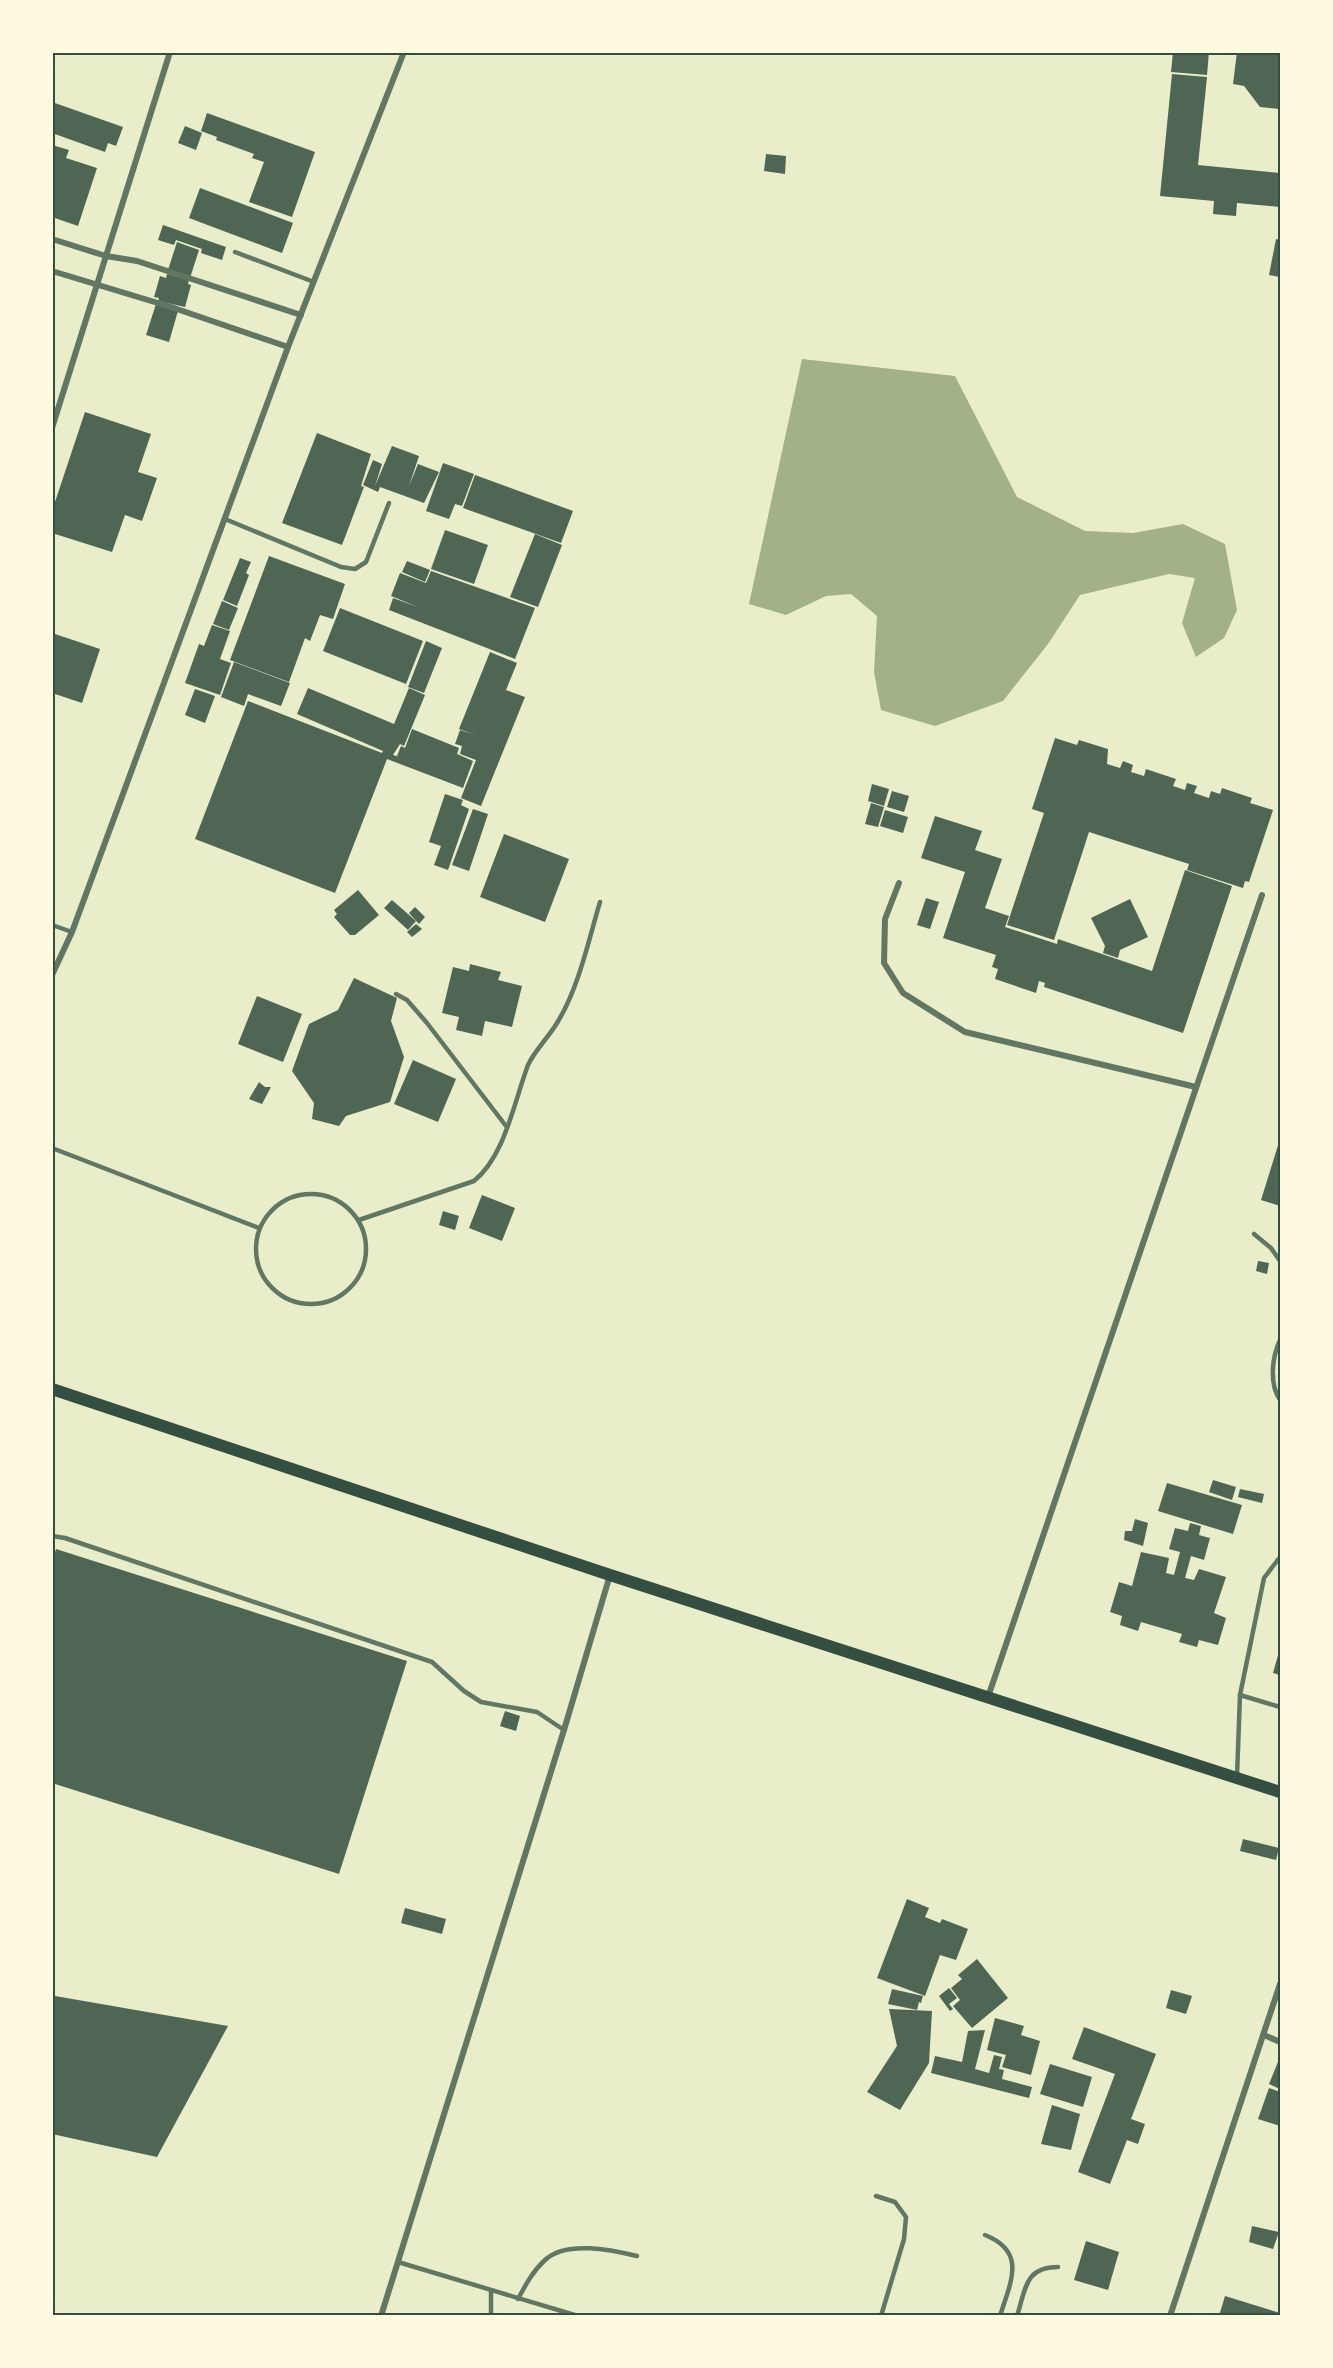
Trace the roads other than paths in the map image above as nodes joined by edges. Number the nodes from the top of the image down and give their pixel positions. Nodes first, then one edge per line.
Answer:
1 (170, 52) edge
2 (404, 52) edge
3 (52, 239) edge
4 (235, 252) dead end
5 (106, 256) junction
6 (52, 271) edge
7 (314, 282) junction
8 (96, 285) junction
9 (301, 315) junction
10 (288, 347) junction
11 (52, 428) edge
12 (389, 503) dead end
13 (225, 519) junction
14 (899, 883) dead end
15 (1262, 895) dead end
16 (600, 902) dead end
17 (52, 925) edge
18 (72, 932) junction
19 (52, 975) edge
20 (396, 994) dead end
21 (1196, 1087) junction
22 (506, 1125) junction
23 (52, 1148) edge
24 (359, 1220) junction
25 (259, 1228) junction
26 (1254, 1233) dead end
27 (1281, 1261) edge
28 (1280, 1343) edge
29 (52, 1389) edge
30 (1281, 1400) edge
31 (52, 1536) edge
32 (1281, 1557) edge
33 (610, 1575) junction
34 (1240, 1695) junction
35 (988, 1697) junction
36 (1281, 1707) edge
37 (564, 1730) junction
38 (1237, 1778) junction
39 (1281, 1792) edge
40 (1281, 1984) edge
41 (1264, 2035) junction
42 (1281, 2042) edge
43 (876, 2196) dead end
44 (985, 2235) dead end
45 (636, 2256) dead end
46 (398, 2262) junction
47 (1058, 2267) dead end
48 (491, 2291) junction
49 (518, 2299) junction
50 (381, 2316) edge
51 (491, 2316) edge
52 (578, 2316) edge
53 (881, 2316) edge
54 (1000, 2316) edge
55 (1017, 2316) edge
56 (1170, 2316) edge

1 - 5 street
2 - 7 street
3 - 5 street
4 - 7 lane
5 - 8 street
5 - 9 street
6 - 8 street
7 - 9 street
8 - 10 street
8 - 11 street
9 - 10 street
10 - 13 street
12 - 13 lane
13 - 18 street
14 - 21 street
15 - 21 street
16 - 22 lane
17 - 18 lane
18 - 19 street
20 - 22 lane
21 - 35 street
22 - 24 lane
23 - 25 lane
24 - 25 lane
24 - 25 lane
26 - 27 lane
28 - 30 lane
29 - 33 main road
31 - 37 lane
32 - 34 lane
33 - 35 main road
33 - 37 street
34 - 36 lane
34 - 38 lane
35 - 38 main road
37 - 46 street
38 - 39 main road
40 - 41 street
41 - 42 street
41 - 56 street
43 - 53 lane
44 - 54 lane
45 - 49 lane
46 - 48 lane
46 - 50 street
47 - 55 lane
48 - 49 lane
48 - 51 lane
49 - 52 lane

